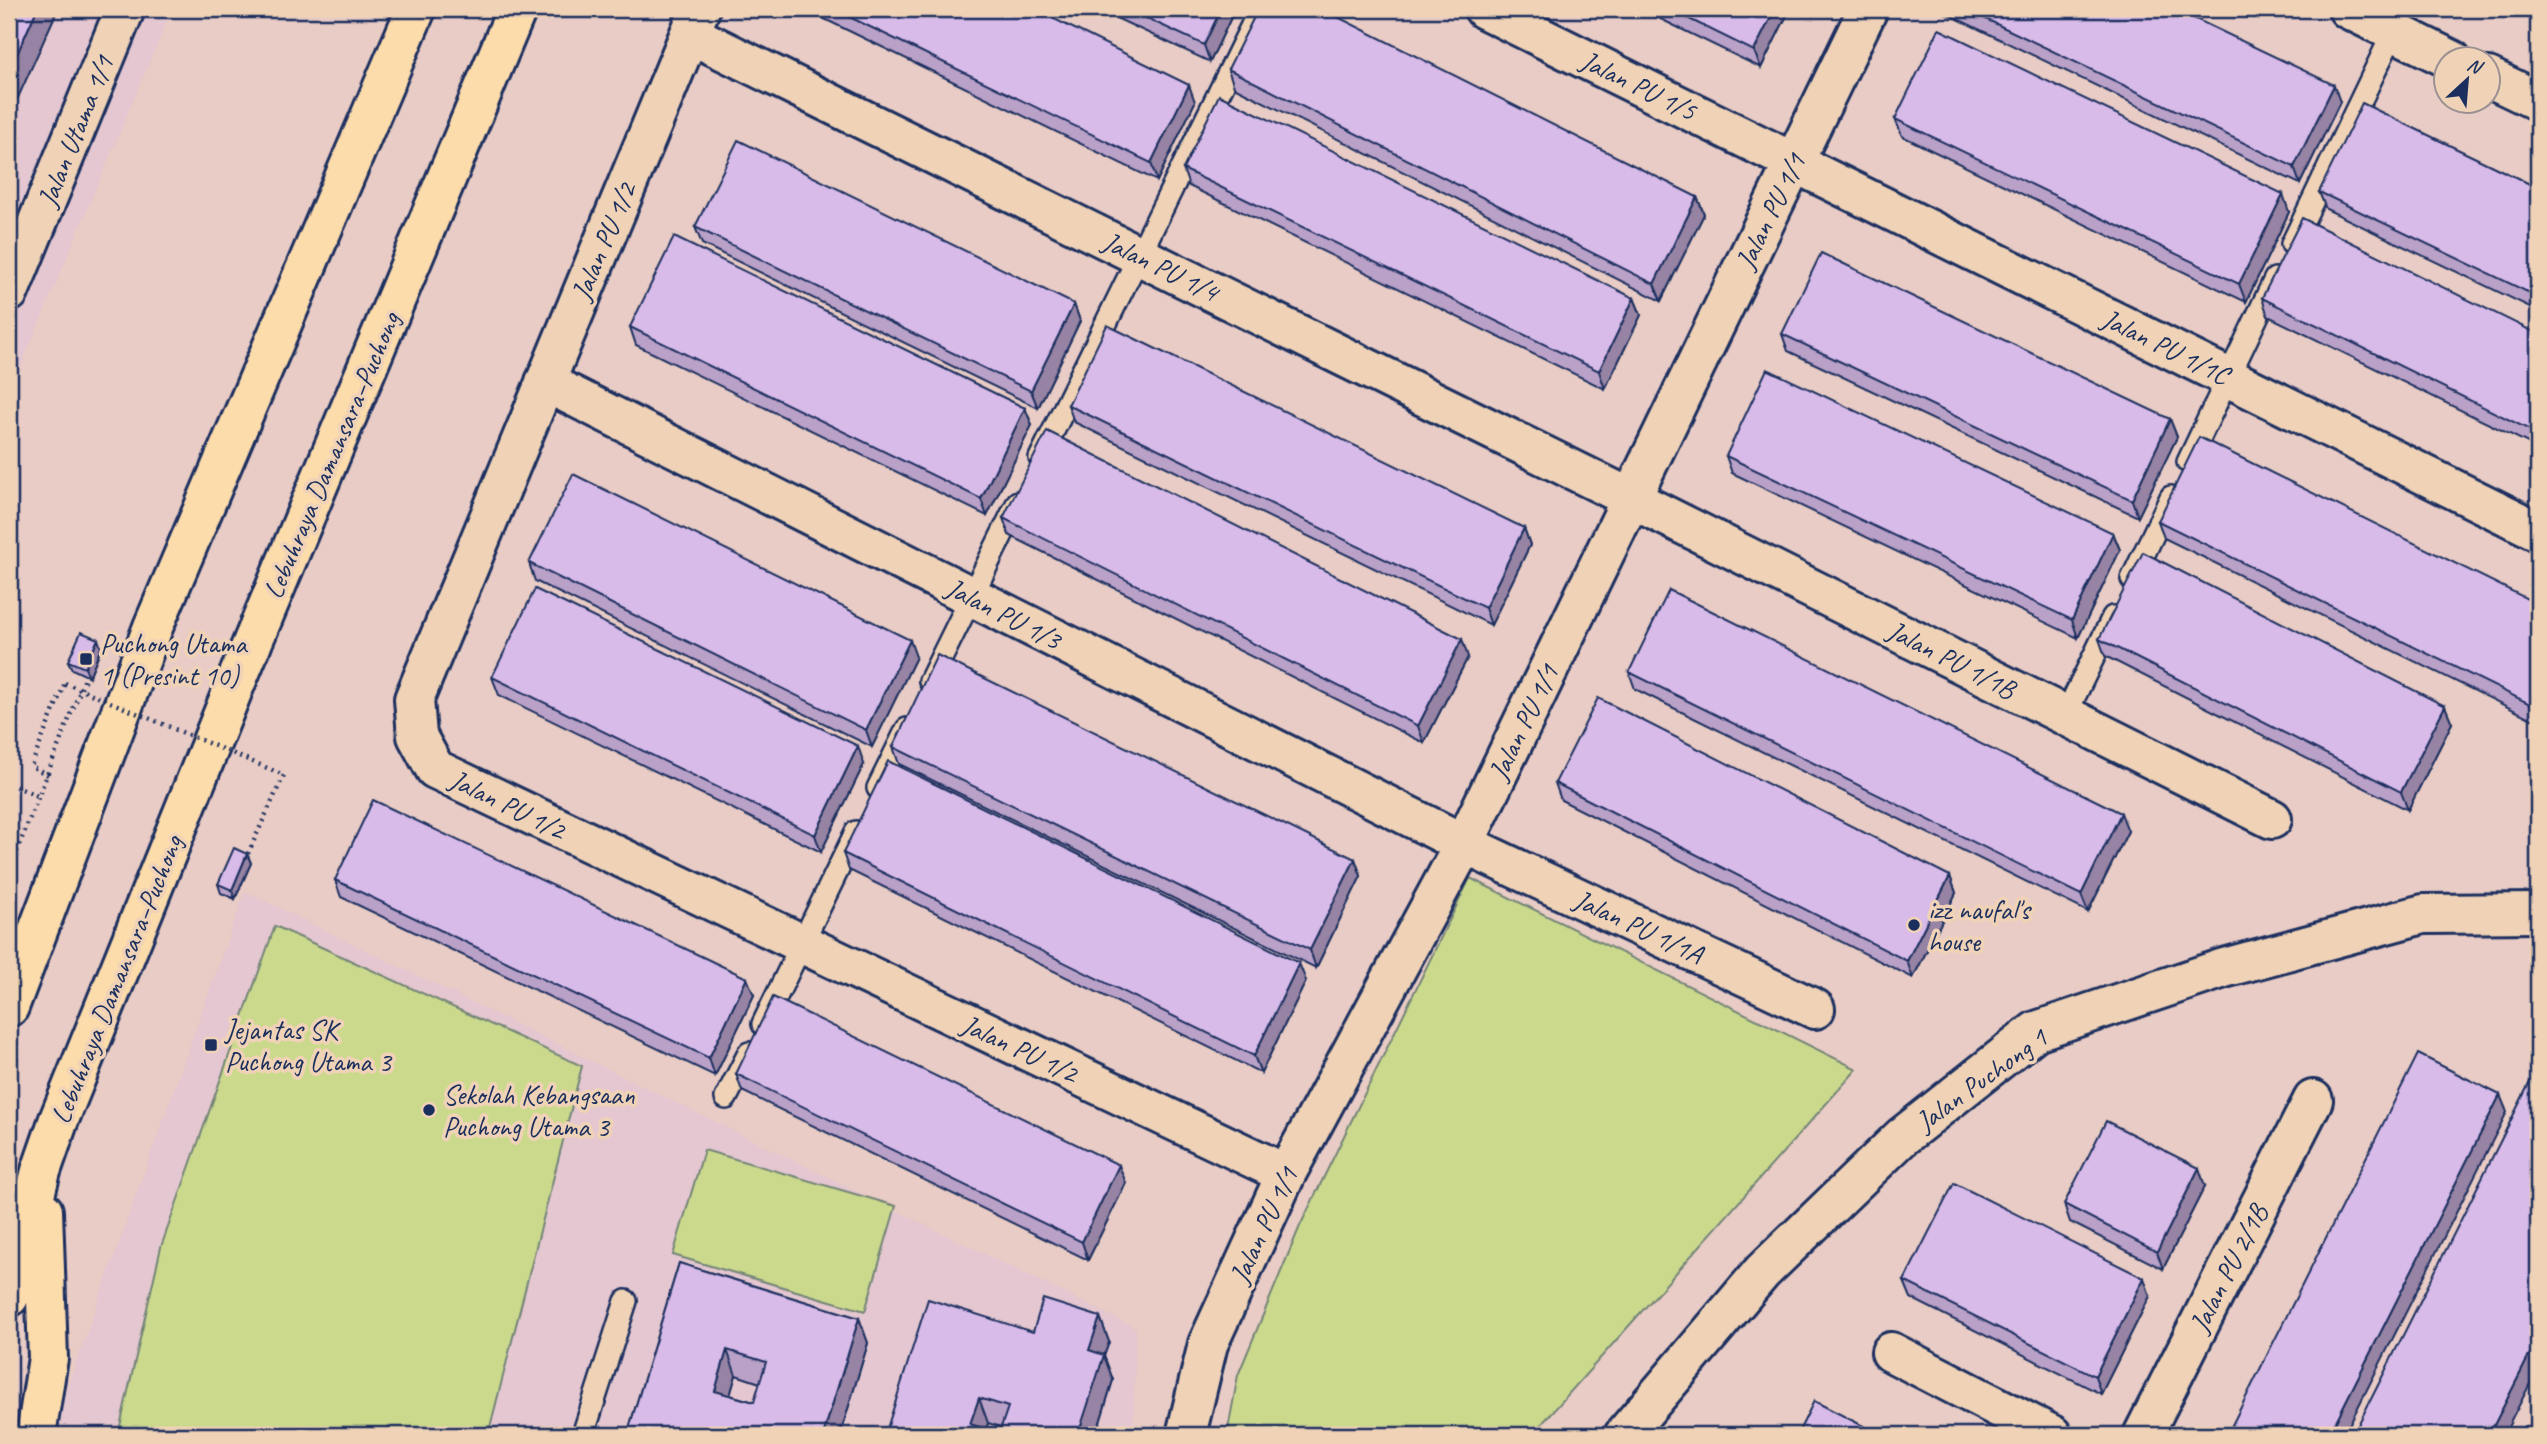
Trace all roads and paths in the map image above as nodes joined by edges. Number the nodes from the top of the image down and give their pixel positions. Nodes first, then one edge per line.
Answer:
1 (125, 9) edge
2 (416, 9) edge
3 (517, 9) edge
4 (1260, 9) edge
5 (1484, 9) edge
6 (1868, 9) edge
7 (2348, 9) edge
8 (695, 21) edge
9 (2393, 31) junction
10 (2432, 50) edge
11 (2502, 84) edge
12 (2538, 101) edge
13 (1794, 162) junction
14 (22, 222) edge
15 (1139, 255) junction
16 (9, 292) edge
17 (2228, 377) junction
18 (545, 382) junction
19 (1632, 499) junction
20 (2538, 531) edge
21 (972, 597) junction
22 (86, 676) edge
23 (2065, 716) junction
24 (48, 775) junction
25 (9, 784) edge
26 (39, 796) junction
27 (2272, 819) dead end
28 (1464, 844) junction
29 (245, 860) edge
30 (9, 871) edge
31 (2538, 913) edge
32 (801, 944) junction
33 (9, 1007) edge
34 (1815, 1009) dead end
35 (726, 1098) dead end
36 (2313, 1100) dead end
37 (41, 1171) junction
38 (1286, 1174) junction
39 (9, 1297) edge
40 (626, 1301) dead end
41 (1891, 1352) dead end
42 (36, 1435) edge
43 (583, 1435) edge
44 (1186, 1435) edge
45 (1624, 1435) edge
46 (2052, 1435) edge
47 (2143, 1435) edge

1 - 14 street, Jalan Utama 1/1
2 - 33 highway
3 - 37 highway, Lebuhraya Damansara–Puchong
4 - 15 lane
5 - 13 street, Jalan PU 1/5
6 - 13 street, Jalan PU 1/1
7 - 9 street
8 - 15 street, Jalan PU 1/4
8 - 18 street, Jalan PU 1/2
9 - 10 street
9 - 17 lane
11 - 12 street
13 - 17 street, Jalan PU 1/1C
13 - 19 street, Jalan PU 1/1
14 - 16 street, Jalan Utama 1/1
15 - 19 street, Jalan PU 1/4
15 - 21 lane
17 - 20 street, Jalan PU 1/1C
17 - 23 lane
18 - 21 street, Jalan PU 1/3
18 - 32 street, Jalan PU 1/2
19 - 23 street, Jalan PU 1/1B
19 - 28 street, Jalan PU 1/1
21 - 28 street, Jalan PU 1/3
21 - 32 lane
22 - 24 path
23 - 27 street, Jalan PU 1/1B
24 - 26 path
24 - 29 path, bridge
25 - 26 path
26 - 30 path
28 - 34 street, Jalan PU 1/1A
28 - 38 street, Jalan PU 1/1
31 - 45 street, Jalan Puchong 1
32 - 35 lane
32 - 38 street, Jalan PU 1/2
36 - 47 street, Jalan PU 2/1B
37 - 39 highway, Lebuhraya Damansara–Puchong
37 - 42 highway
38 - 44 street, Jalan PU 1/1
40 - 43 lane
41 - 46 street

